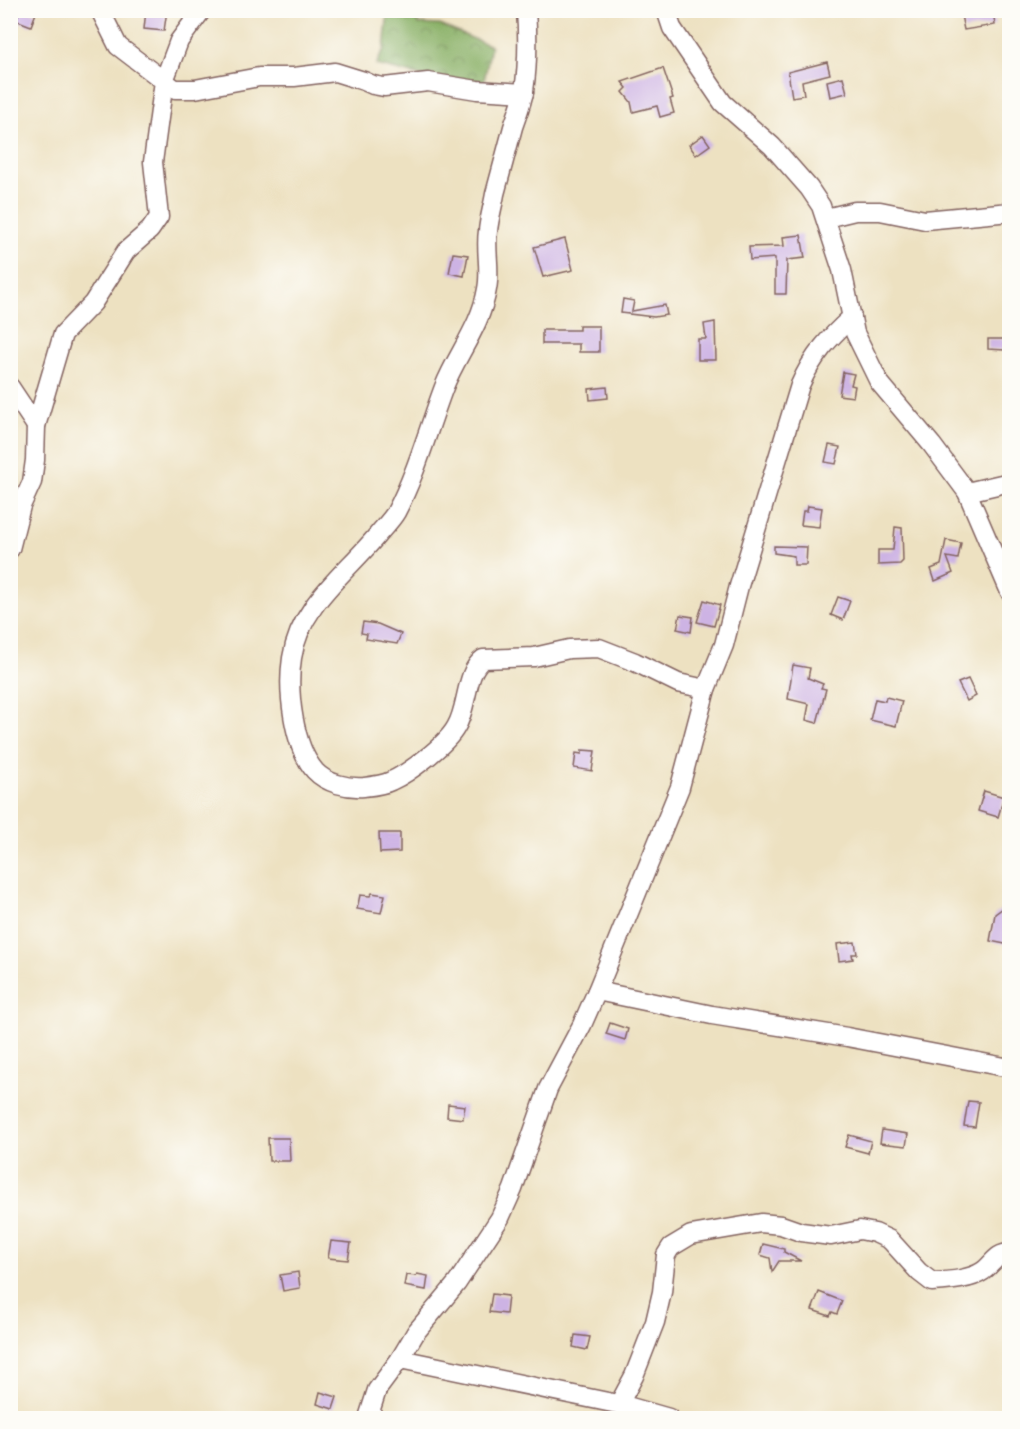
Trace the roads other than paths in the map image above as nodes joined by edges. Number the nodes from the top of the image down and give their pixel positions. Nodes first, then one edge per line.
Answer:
1 (100, 10) edge
2 (202, 10) edge
3 (525, 10) edge
4 (666, 10) edge
5 (164, 81) junction
6 (524, 93) junction
7 (1010, 212) edge
8 (826, 218) junction
9 (852, 316) junction
10 (10, 387) edge
11 (36, 426) junction
12 (1010, 482) edge
13 (967, 492) junction
14 (10, 549) edge
15 (1010, 592) edge
16 (706, 689) junction
17 (597, 991) junction
18 (1010, 1068) edge
19 (1010, 1253) edge
20 (400, 1359) junction
21 (619, 1404) junction
22 (368, 1419) edge
23 (669, 1419) edge

1 - 5 street
2 - 5 street
3 - 6 street
4 - 8 street
5 - 6 street
5 - 11 street
6 - 16 street
7 - 8 street
8 - 9 street
9 - 13 street
9 - 16 street
10 - 11 street
11 - 14 street
12 - 13 street
13 - 15 street
16 - 17 street
17 - 18 street
17 - 20 street
19 - 21 street
20 - 21 street
20 - 22 street
21 - 23 street

